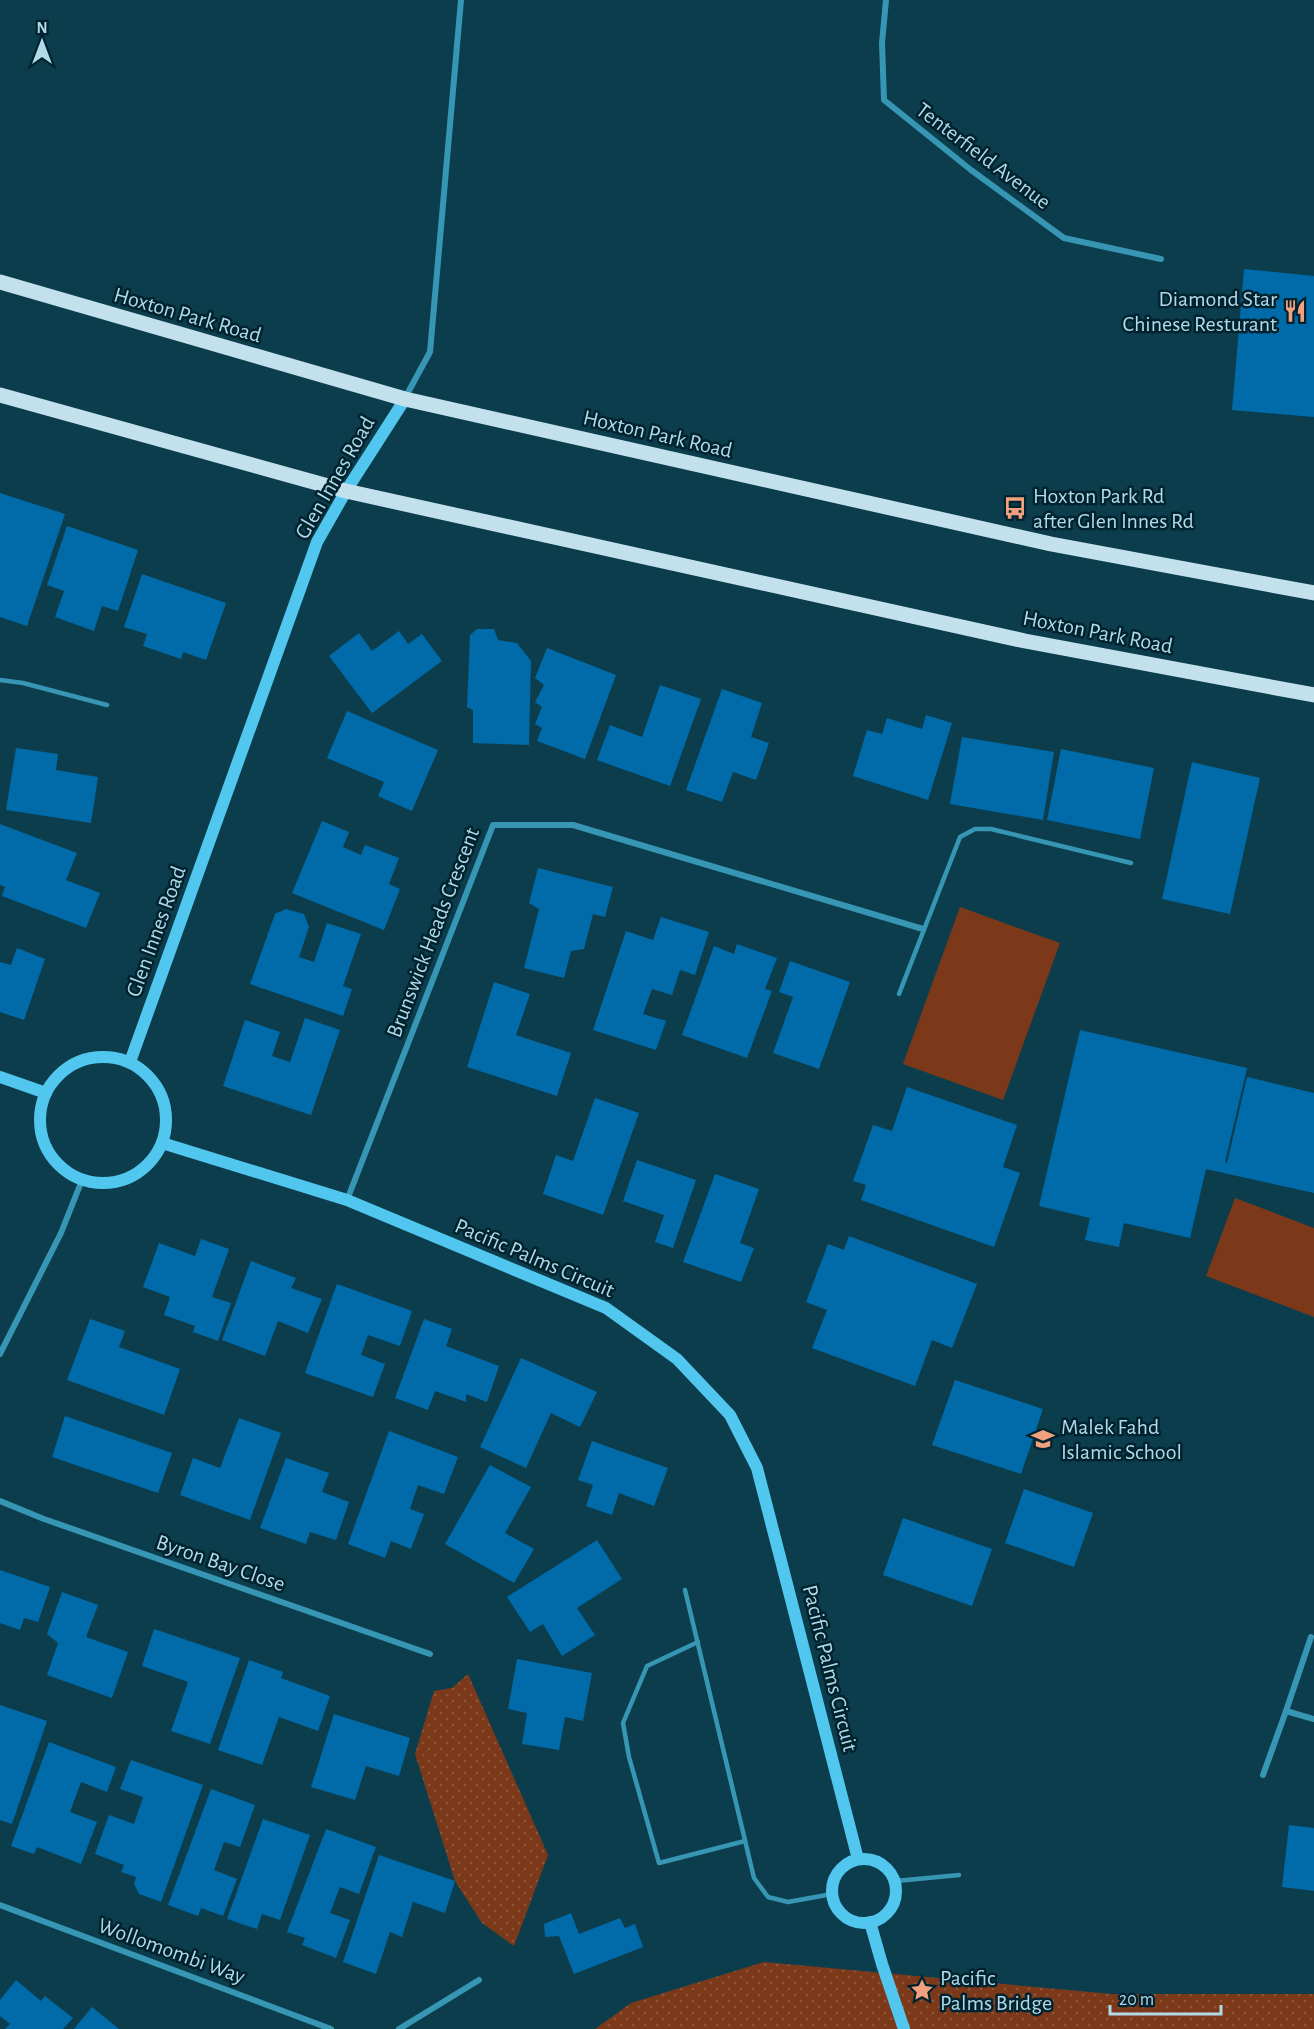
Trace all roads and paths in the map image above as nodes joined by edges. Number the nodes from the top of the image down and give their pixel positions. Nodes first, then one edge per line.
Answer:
1 (461, 0) edge
2 (886, 0) edge
3 (1161, 259) dead end
4 (0, 282) edge
5 (0, 395) edge
6 (405, 399) junction
7 (346, 491) junction
8 (1314, 593) edge
9 (0, 680) edge
10 (1314, 695) edge
11 (107, 705) dead end
12 (1131, 863) dead end
13 (923, 929) junction
14 (899, 994) dead end
15 (130, 1062) junction
16 (0, 1077) edge
17 (46, 1093) junction
18 (162, 1143) junction
19 (82, 1180) junction
20 (347, 1200) junction
21 (0, 1354) edge
22 (0, 1501) edge
23 (686, 1590) dead end
24 (1311, 1637) dead end
25 (698, 1642) junction
26 (430, 1654) dead end
27 (1286, 1711) junction
28 (1314, 1719) edge
29 (1263, 1775) dead end
30 (745, 1841) junction
31 (858, 1858) junction
32 (959, 1875) dead end
33 (896, 1881) junction
34 (832, 1894) junction
35 (0, 1905) edge
36 (870, 1923) junction
37 (479, 1980) dead end
38 (331, 2029) edge
39 (399, 2029) edge
40 (904, 2029) edge

1 - 6 street, Glen Innes Road
2 - 3 street, Tenterfield Avenue
4 - 6 main road, Hoxton Park Road
5 - 7 main road, Hoxton Park Road
6 - 7 street, Glen Innes Road
6 - 8 main road, Hoxton Park Road
7 - 10 main road, Hoxton Park Road
7 - 15 street, Glen Innes Road
9 - 11 lane
12 - 13 lane
13 - 14 lane
13 - 20 street, Brunswick Heads Crescent
15 - 17 street
15 - 18 street
16 - 17 street
17 - 19 street
18 - 19 street
18 - 20 street, Pacific Palms Circuit
19 - 21 street
20 - 31 street, Pacific Palms Circuit
22 - 26 street, Byron Bay Close
23 - 25 lane
24 - 27 street
25 - 30 lane
25 - 30 lane
27 - 28 street
27 - 29 street
30 - 34 lane
31 - 33 street
31 - 34 street
32 - 33 lane
33 - 36 street
34 - 36 street
35 - 38 street, Wollomombi Way
36 - 40 street
37 - 39 street

